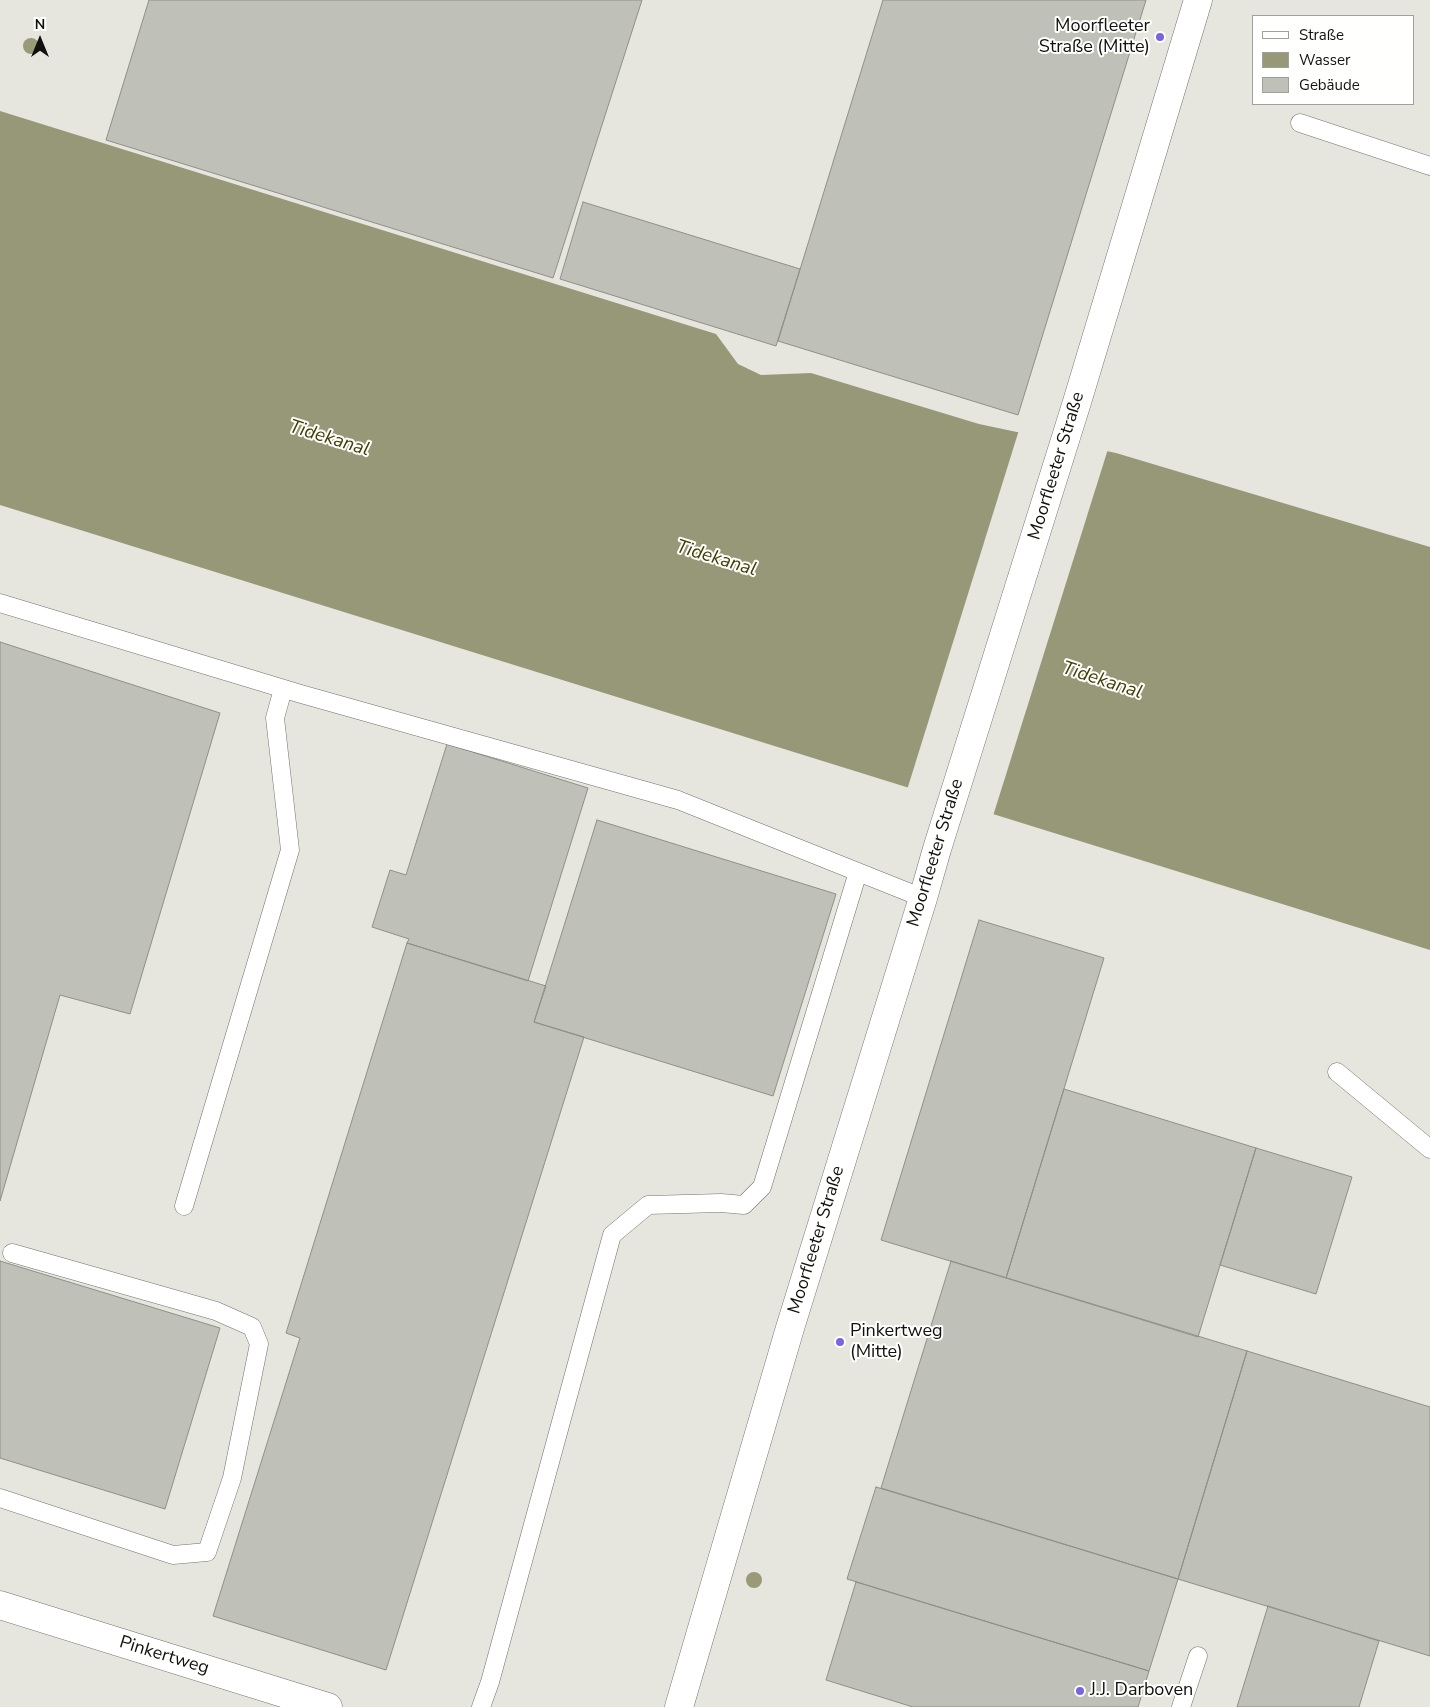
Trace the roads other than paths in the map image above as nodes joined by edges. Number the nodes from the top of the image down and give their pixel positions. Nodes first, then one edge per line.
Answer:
1 (1198, 0) edge
2 (1300, 123) dead end
3 (1430, 166) edge
4 (0, 603) edge
5 (283, 689) junction
6 (858, 872) junction
7 (923, 898) junction
8 (1337, 1072) dead end
9 (1430, 1149) edge
10 (184, 1206) dead end
11 (12, 1253) dead end
12 (0, 1498) edge
13 (0, 1605) edge
14 (1198, 1656) dead end
15 (282, 1700) edge
16 (328, 1707) edge
17 (481, 1707) edge
18 (679, 1707) edge
19 (1181, 1707) edge

1 - 7 street, Moorfleeter Straße
2 - 3 lane
4 - 5 lane
5 - 6 lane
5 - 10 lane
6 - 7 lane
6 - 17 lane
7 - 18 street, Moorfleeter Straße
8 - 9 lane
11 - 12 lane
13 - 15 street, Pinkertweg
14 - 19 lane
15 - 16 street, Pinkertweg

